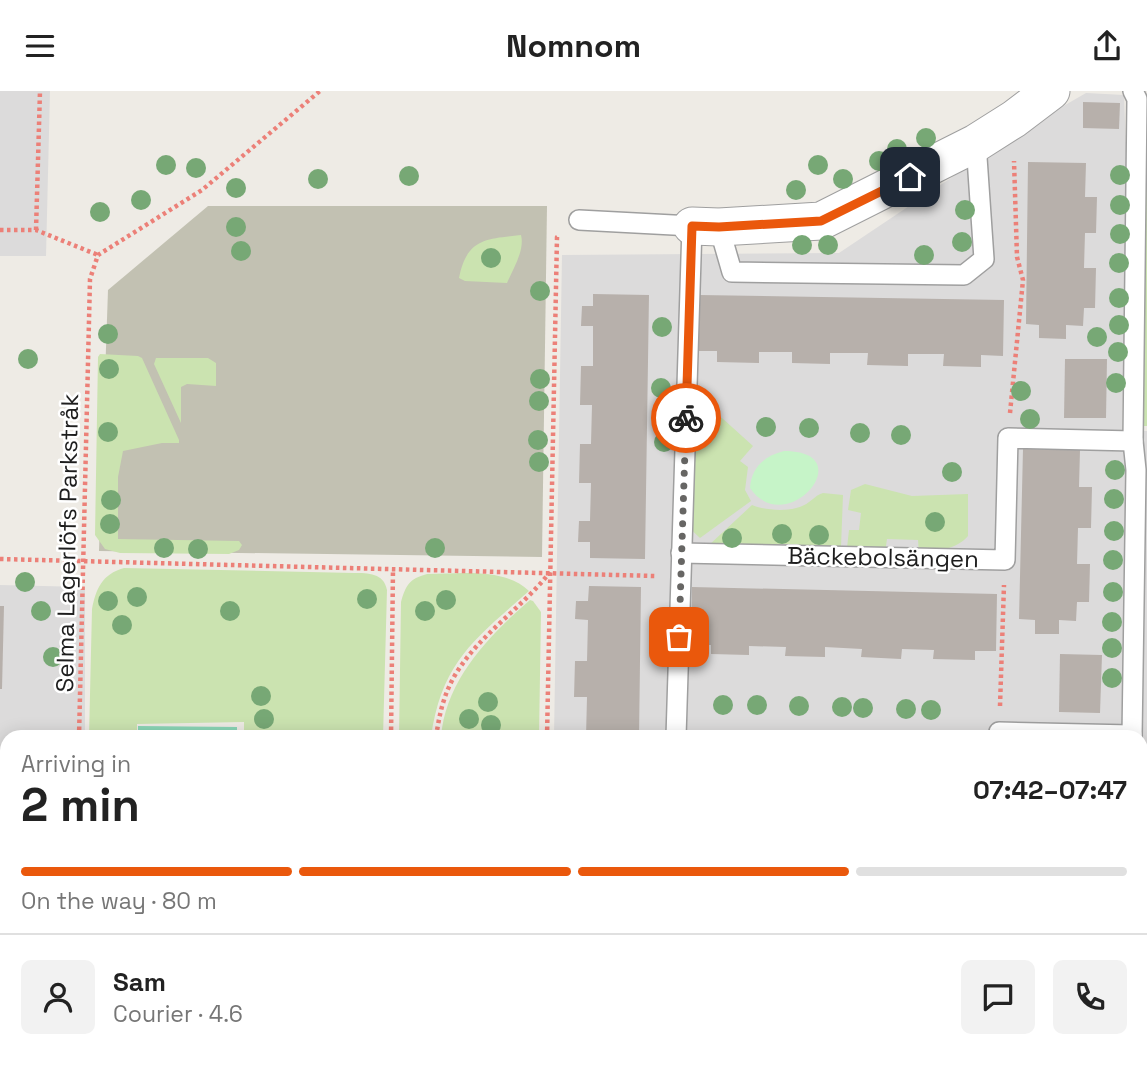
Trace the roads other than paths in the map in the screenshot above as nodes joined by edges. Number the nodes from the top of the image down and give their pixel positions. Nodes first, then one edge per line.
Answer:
1 (1051, 91) edge
2 (1133, 91) edge
3 (976, 143) junction
4 (579, 220) road end
5 (706, 226) junction
6 (1133, 441) junction
7 (681, 553) junction
8 (676, 730) edge
9 (1132, 730) edge

1 - 3 street
2 - 6 lane
3 - 5 street
3 - 5 lane
4 - 5 lane
5 - 7 lane
6 - 7 lane, Bäckebolsängen
6 - 9 lane
7 - 8 lane

